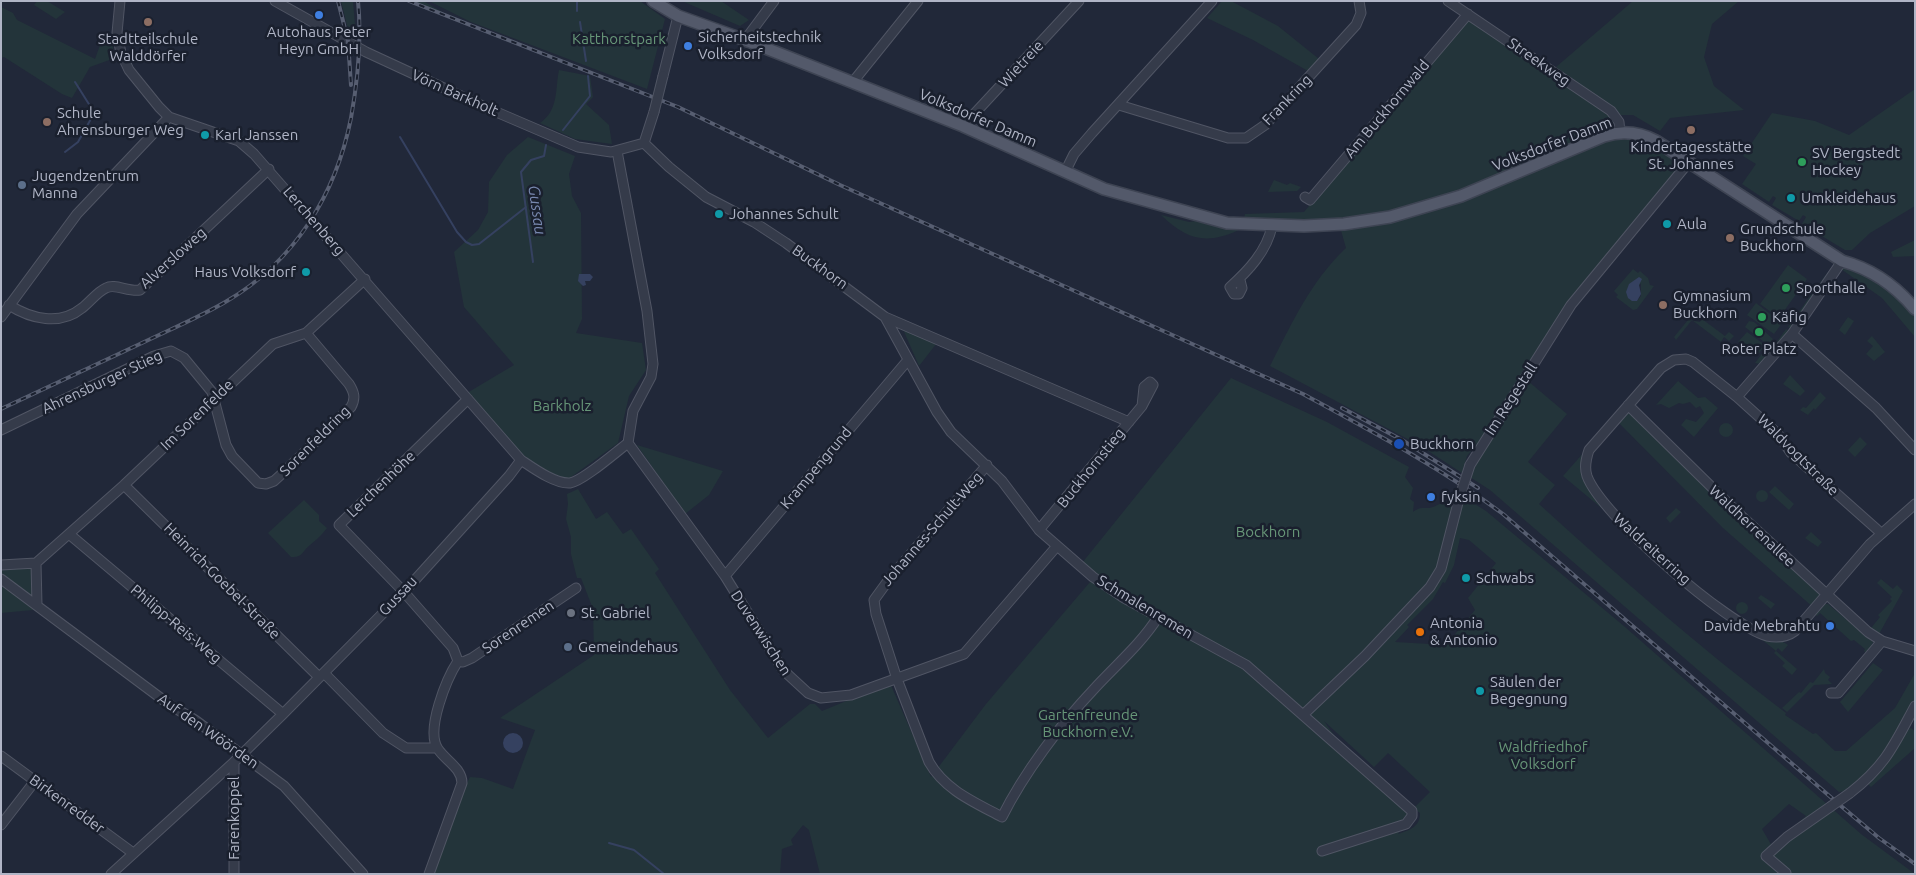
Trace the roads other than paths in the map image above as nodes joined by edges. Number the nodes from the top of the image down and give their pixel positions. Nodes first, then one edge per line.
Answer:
1 (120, 1) edge
2 (275, 1) edge
3 (653, 1) edge
4 (774, 1) edge
5 (918, 1) edge
6 (1079, 1) edge
7 (1212, 1) edge
8 (1359, 1) edge
9 (1448, 1) edge
10 (1468, 14) junction
11 (678, 16) junction
12 (745, 40) junction
13 (852, 83) junction
14 (1119, 105) junction
15 (169, 118) junction
16 (963, 126) junction
17 (1620, 132) junction
18 (644, 143) junction
19 (617, 151) junction
20 (1689, 162) junction
21 (269, 169) junction
22 (1066, 172) junction
23 (1305, 197) dead end
24 (1272, 226) junction
25 (1842, 261) junction
26 (365, 279) junction
27 (1240, 280) dead end
28 (10, 305) junction
29 (1915, 309) edge
30 (885, 316) junction
31 (1, 317) edge
32 (306, 333) junction
33 (1792, 334) junction
34 (908, 360) junction
35 (1737, 397) junction
36 (215, 398) junction
37 (468, 400) junction
38 (1628, 405) junction
39 (1142, 406) dead end
40 (1129, 422) junction
41 (1, 430) edge
42 (628, 443) junction
43 (1915, 450) edge
44 (521, 460) junction
45 (987, 465) junction
46 (124, 484) junction
47 (1915, 504) edge
48 (1039, 530) junction
49 (1881, 533) junction
50 (69, 534) junction
51 (1057, 546) junction
52 (36, 563) junction
53 (1, 565) edge
54 (725, 576) junction
55 (1, 579) edge
56 (576, 588) dead end
57 (404, 592) junction
58 (1827, 594) junction
59 (37, 605) junction
60 (1158, 617) junction
61 (1882, 640) junction
62 (1915, 651) edge
63 (458, 661) junction
64 (321, 675) junction
65 (897, 678) junction
66 (1831, 693) dead end
67 (1915, 706) edge
68 (283, 714) junction
69 (1304, 714) junction
70 (1912, 721) edge
71 (436, 748) junction
72 (241, 755) junction
73 (1, 756) edge
74 (234, 762) junction
75 (35, 781) junction
76 (1, 825) edge
77 (1322, 851) dead end
78 (133, 853) junction
79 (1786, 873) edge
80 (111, 874) edge
81 (234, 874) edge
82 (363, 874) edge
83 (429, 874) edge

1 - 15 street
2 - 19 street, Vörn Barkholt
3 - 11 main road, Volksdorfer Damm
4 - 12 street
5 - 13 street
6 - 16 street, Wietreie
7 - 14 street
8 - 14 street, Frankring
9 - 10 street, Streekweg
10 - 17 street, Streekweg
10 - 23 street, Am Buckhornwald
11 - 12 main road, Volksdorfer Damm
11 - 18 street, bridge
12 - 13 main road, Volksdorfer Damm
13 - 16 main road, Volksdorfer Damm
14 - 22 street
15 - 21 street, Lerchenberg
15 - 28 street
16 - 22 main road, Volksdorfer Damm
17 - 20 main road, Volksdorfer Damm
17 - 24 main road, Volksdorfer Damm
18 - 19 street, Vörn Barkholt
18 - 30 street, Buckhorn
19 - 42 street
20 - 25 main road, Volksdorfer Damm
20 - 69 street, Im Regestall, bridge
21 - 26 street, Lerchenberg
21 - 28 street, Alversloweg
22 - 24 main road, Volksdorfer Damm
24 - 27 street
25 - 29 main road, Volksdorfer Damm
25 - 33 street
26 - 32 street, Im Sorenfelde
26 - 37 street, Lerchenberg
28 - 31 street
30 - 34 street, Schmalenremen
30 - 40 street, Buckhorn
32 - 36 street, Im Sorenfelde
32 - 36 street, Sorenfeldring
33 - 35 street
33 - 43 street
34 - 45 street, Schmalenremen
34 - 54 street, Krampengrund
35 - 38 street, Waldreiterring
35 - 49 street, Waldvogtstraße
36 - 41 street, Ahrensburger Stieg
36 - 46 street, Im Sorenfelde
37 - 44 street, Lerchenberg
37 - 57 street, Lerchenhöhe
38 - 58 street, Waldherrenallee
38 - 58 street, Waldreiterring
39 - 40 street, Buckhornstieg
40 - 48 street, Buckhornstieg
42 - 44 street
42 - 54 street, Duvenwischen
44 - 57 street, Gussau
45 - 48 street, Schmalenremen
45 - 65 street, Johannes-Schult-Weg
46 - 50 street, Im Sorenfelde
46 - 64 street, Heinrich-Goebel-Straße
47 - 49 street, Waldreiterring
48 - 51 street, Schmalenremen
49 - 58 street, Waldreiterring
50 - 52 street, Im Sorenfelde
50 - 68 street, Philipp-Reis-Weg
51 - 60 street, Schmalenremen
51 - 65 street, Duvenwischen
52 - 53 street
52 - 59 street
54 - 65 street, Duvenwischen
55 - 59 street, Auf den Wöörden
56 - 63 street, Sorenremen
57 - 63 street
57 - 64 street, Gussau
58 - 61 street, Waldherrenallee
59 - 72 street, Auf den Wöörden
60 - 65 street
60 - 69 street, Schmalenremen
61 - 62 street, Waldherrenallee
61 - 66 street
63 - 71 street
64 - 68 street, Gussau
64 - 71 street, Heinrich-Goebel-Straße
67 - 70 street
68 - 72 street, Gussau
69 - 77 street, Schmalenremen
70 - 79 street, bridge
71 - 83 street
72 - 74 street, Gussau
72 - 82 street, Auf den Wöörden
73 - 75 street, Birkenredder
74 - 78 street, Gussau
74 - 81 street, Farenkoppel
75 - 76 street
75 - 78 street, Birkenredder
78 - 80 street, Gussau

